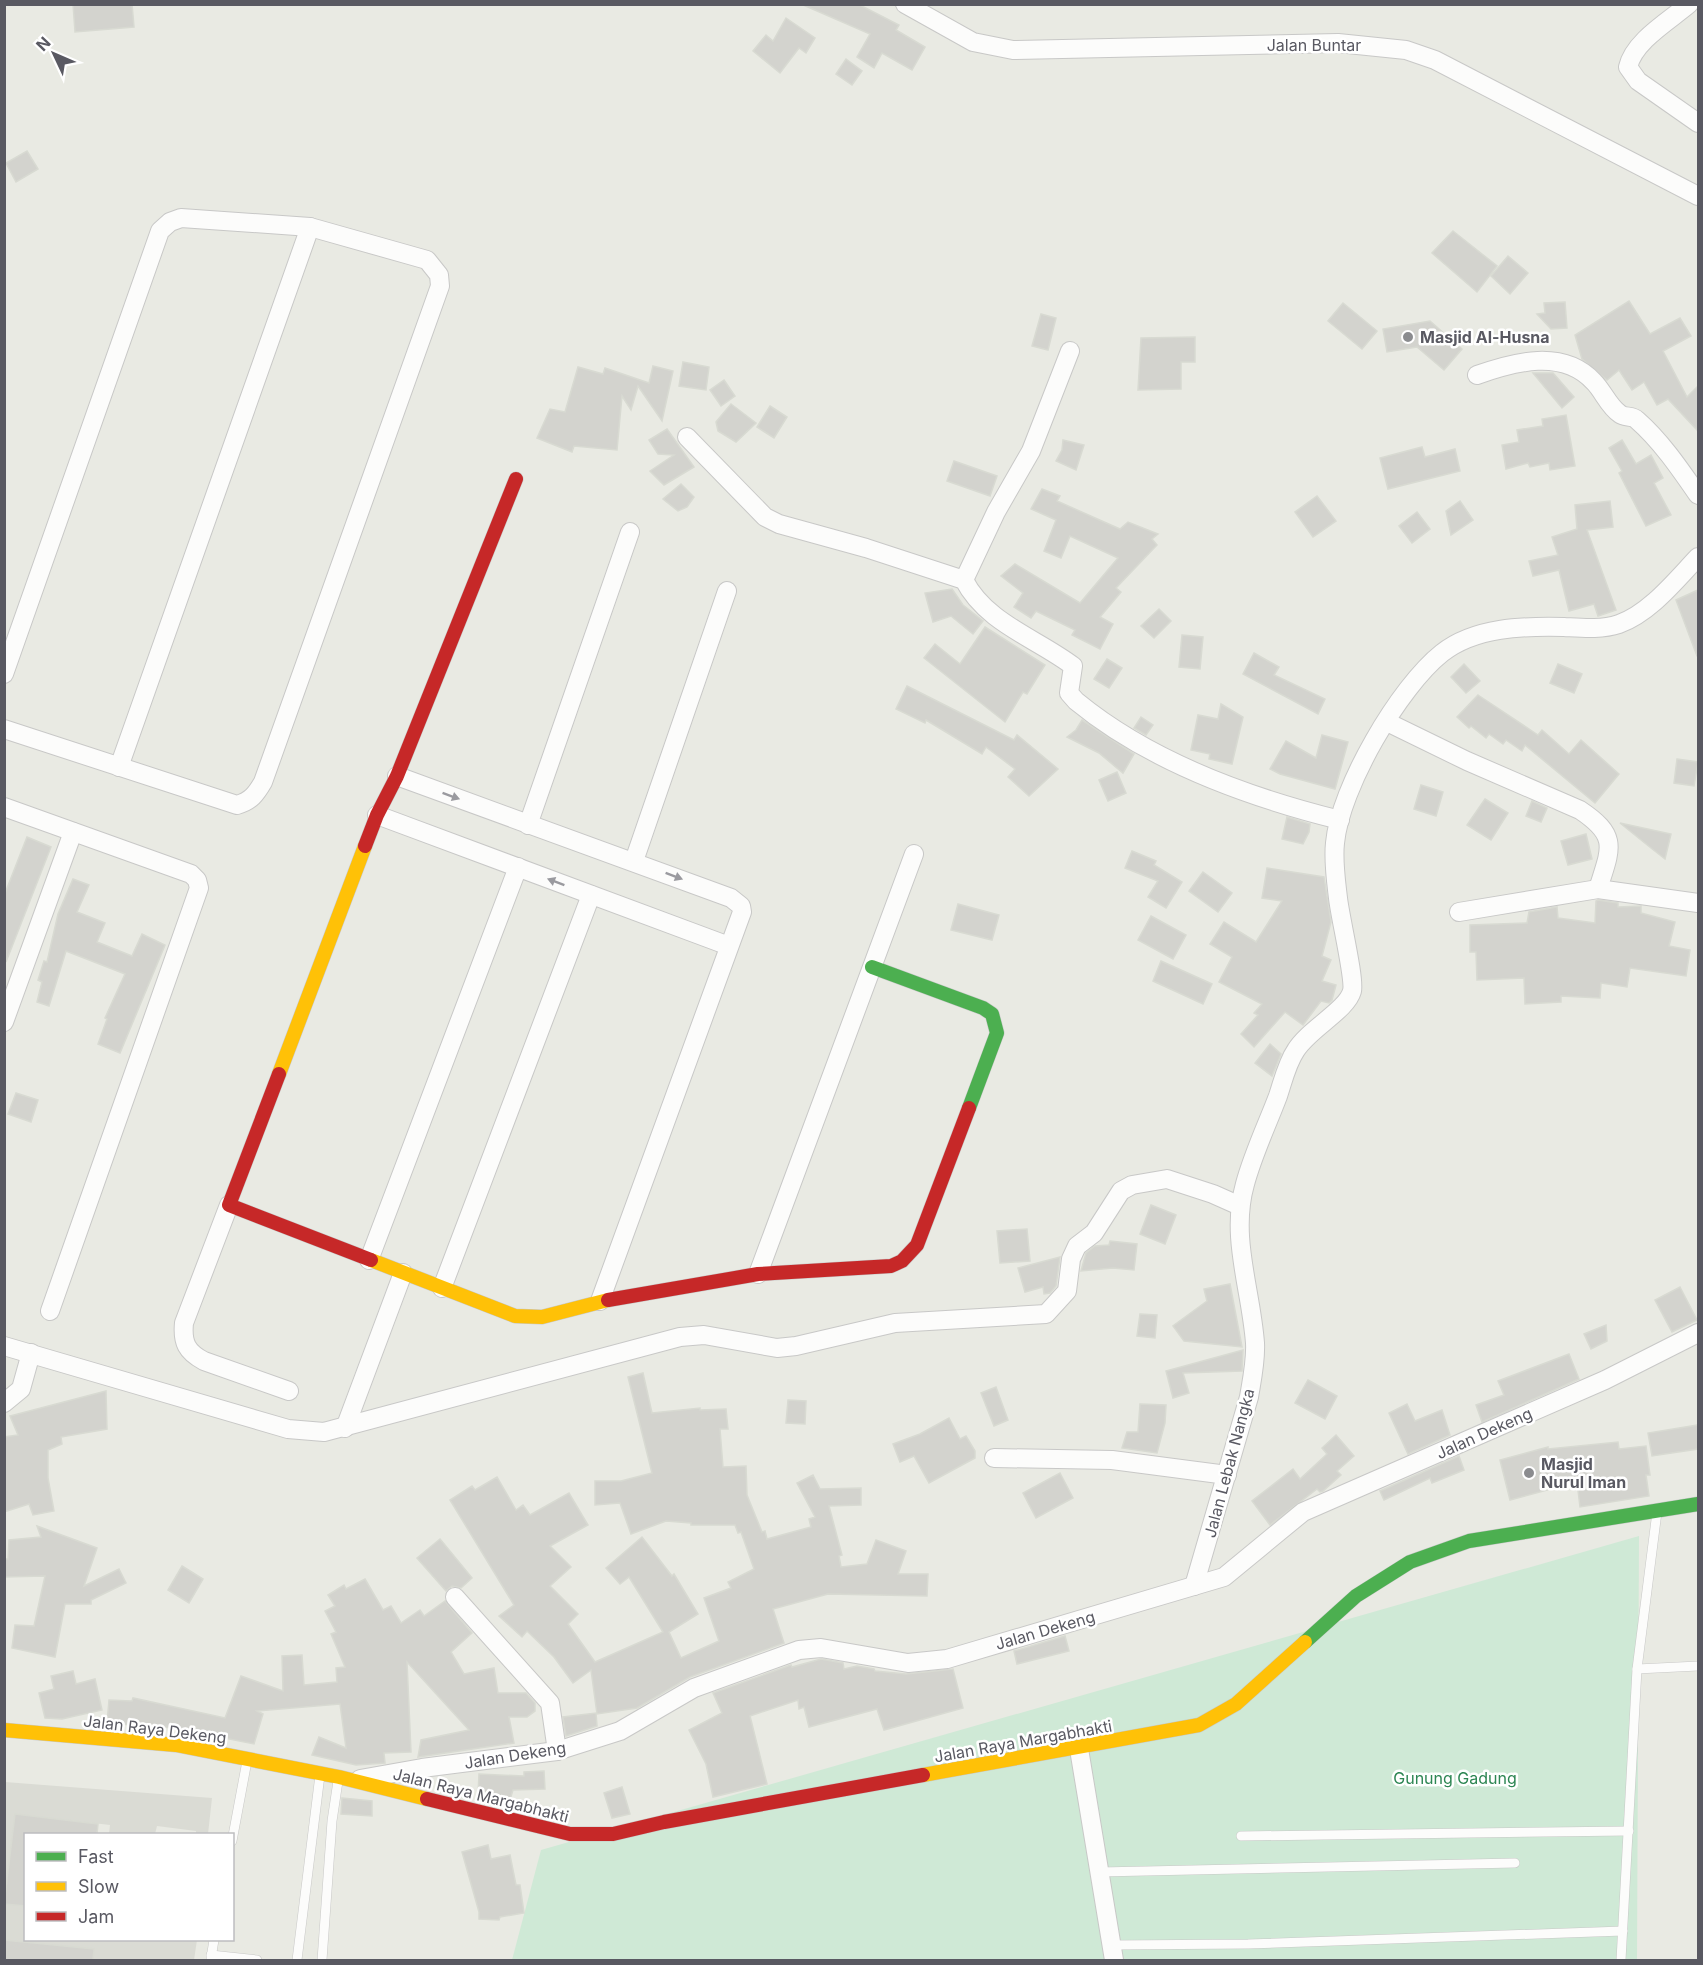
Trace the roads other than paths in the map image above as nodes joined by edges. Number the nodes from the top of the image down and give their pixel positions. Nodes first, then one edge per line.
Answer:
1 (905, 4) edge
2 (1689, 4) edge
3 (1698, 123) edge
4 (1698, 196) edge
5 (310, 227) junction
6 (1070, 351) dead end
7 (1477, 375) dead end
8 (687, 437) dead end
9 (516, 479) dead end
10 (1698, 495) edge
11 (630, 532) dead end
12 (1698, 557) edge
13 (964, 580) junction
14 (727, 591) dead end
15 (4, 674) edge
16 (1387, 722) junction
17 (4, 729) edge
18 (119, 767) junction
19 (397, 776) junction
20 (4, 807) edge
21 (377, 815) junction
22 (1340, 820) junction
23 (528, 825) junction
24 (73, 832) junction
25 (914, 854) dead end
26 (634, 861) junction
27 (518, 867) junction
28 (1598, 889) junction
29 (591, 895) junction
30 (1698, 903) edge
31 (1459, 912) dead end
32 (729, 946) junction
33 (872, 967) junction
34 (4, 1022) edge
35 (229, 1205) junction
36 (1240, 1206) junction
37 (369, 1260) junction
38 (403, 1273) junction
39 (758, 1274) junction
40 (442, 1288) junction
41 (600, 1301) junction
42 (50, 1311) dead end
43 (1698, 1333) edge
44 (4, 1346) edge
45 (31, 1353) junction
46 (289, 1391) dead end
47 (4, 1403) edge
48 (345, 1428) junction
49 (994, 1458) dead end
50 (1227, 1475) junction
51 (1698, 1504) edge
52 (1657, 1510) junction
53 (1194, 1587) junction
54 (455, 1597) dead end
55 (1698, 1666) edge
56 (1637, 1669) junction
57 (4, 1730) edge
58 (1078, 1749) junction
59 (557, 1751) junction
60 (248, 1758) junction
61 (301, 1769) joint
62 (321, 1773) junction
63 (346, 1779) junction
64 (1629, 1831) junction
65 (234, 1833) edge
66 (1241, 1836) dead end
67 (1515, 1863) dead end
68 (1100, 1872) junction
69 (1623, 1931) junction
70 (214, 1941) edge
71 (1113, 1953) edge
72 (211, 1958) edge
73 (257, 1960) edge
74 (297, 1960) edge
75 (322, 1960) edge
76 (1621, 1960) edge

1 - 4 street, Jalan Buntar
2 - 3 street
5 - 15 street
5 - 18 street
5 - 18 street
6 - 13 street
7 - 10 street
8 - 13 street
9 - 19 street
11 - 23 street
12 - 16 street
13 - 22 street
14 - 26 street
16 - 22 street
16 - 28 street
17 - 18 street
19 - 21 street
19 -> 23 street
20 - 24 street
21 - 27 street
21 - 35 street
22 - 36 street, Jalan Lebak Nangka
23 - 26 street
24 - 34 street
24 - 42 street
25 - 33 street
26 -> 32 street
29 -> 27 street
27 - 37 street
28 - 30 street
28 - 31 street
29 - 32 street
29 - 40 street
32 - 41 street
33 - 39 street
33 - 39 street
35 - 37 street
35 - 46 street
36 - 48 street
36 - 50 street, Jalan Lebak Nangka
37 - 38 street
38 - 40 street
38 - 48 street
39 - 41 street
40 - 41 street
43 - 53 street, Jalan Dekeng
44 - 45 street
45 - 47 street
45 - 48 street
49 - 50 street
50 - 53 street, Jalan Lebak Nangka
51 - 52 street, Jalan Raya Margabhakti
52 - 56 lane
52 - 58 street, Jalan Raya Margabhakti
53 - 59 street, Jalan Dekeng
54 - 59 street
55 - 56 lane
56 - 64 lane
57 - 60 street, Jalan Raya Dekeng
58 - 63 street, Jalan Raya Margabhakti
58 - 68 street
59 - 63 street, Jalan Dekeng
60 - 61 street, Jalan Raya Dekeng
60 - 65 lane
61 - 62 street, Jalan Raya Margabhakti
62 - 63 street, Jalan Raya Margabhakti
62 - 74 lane
63 - 75 lane
64 - 66 lane
64 - 69 lane
67 - 68 lane
68 - 71 street
69 - 71 lane
69 - 76 lane
70 - 72 lane
72 - 73 lane

